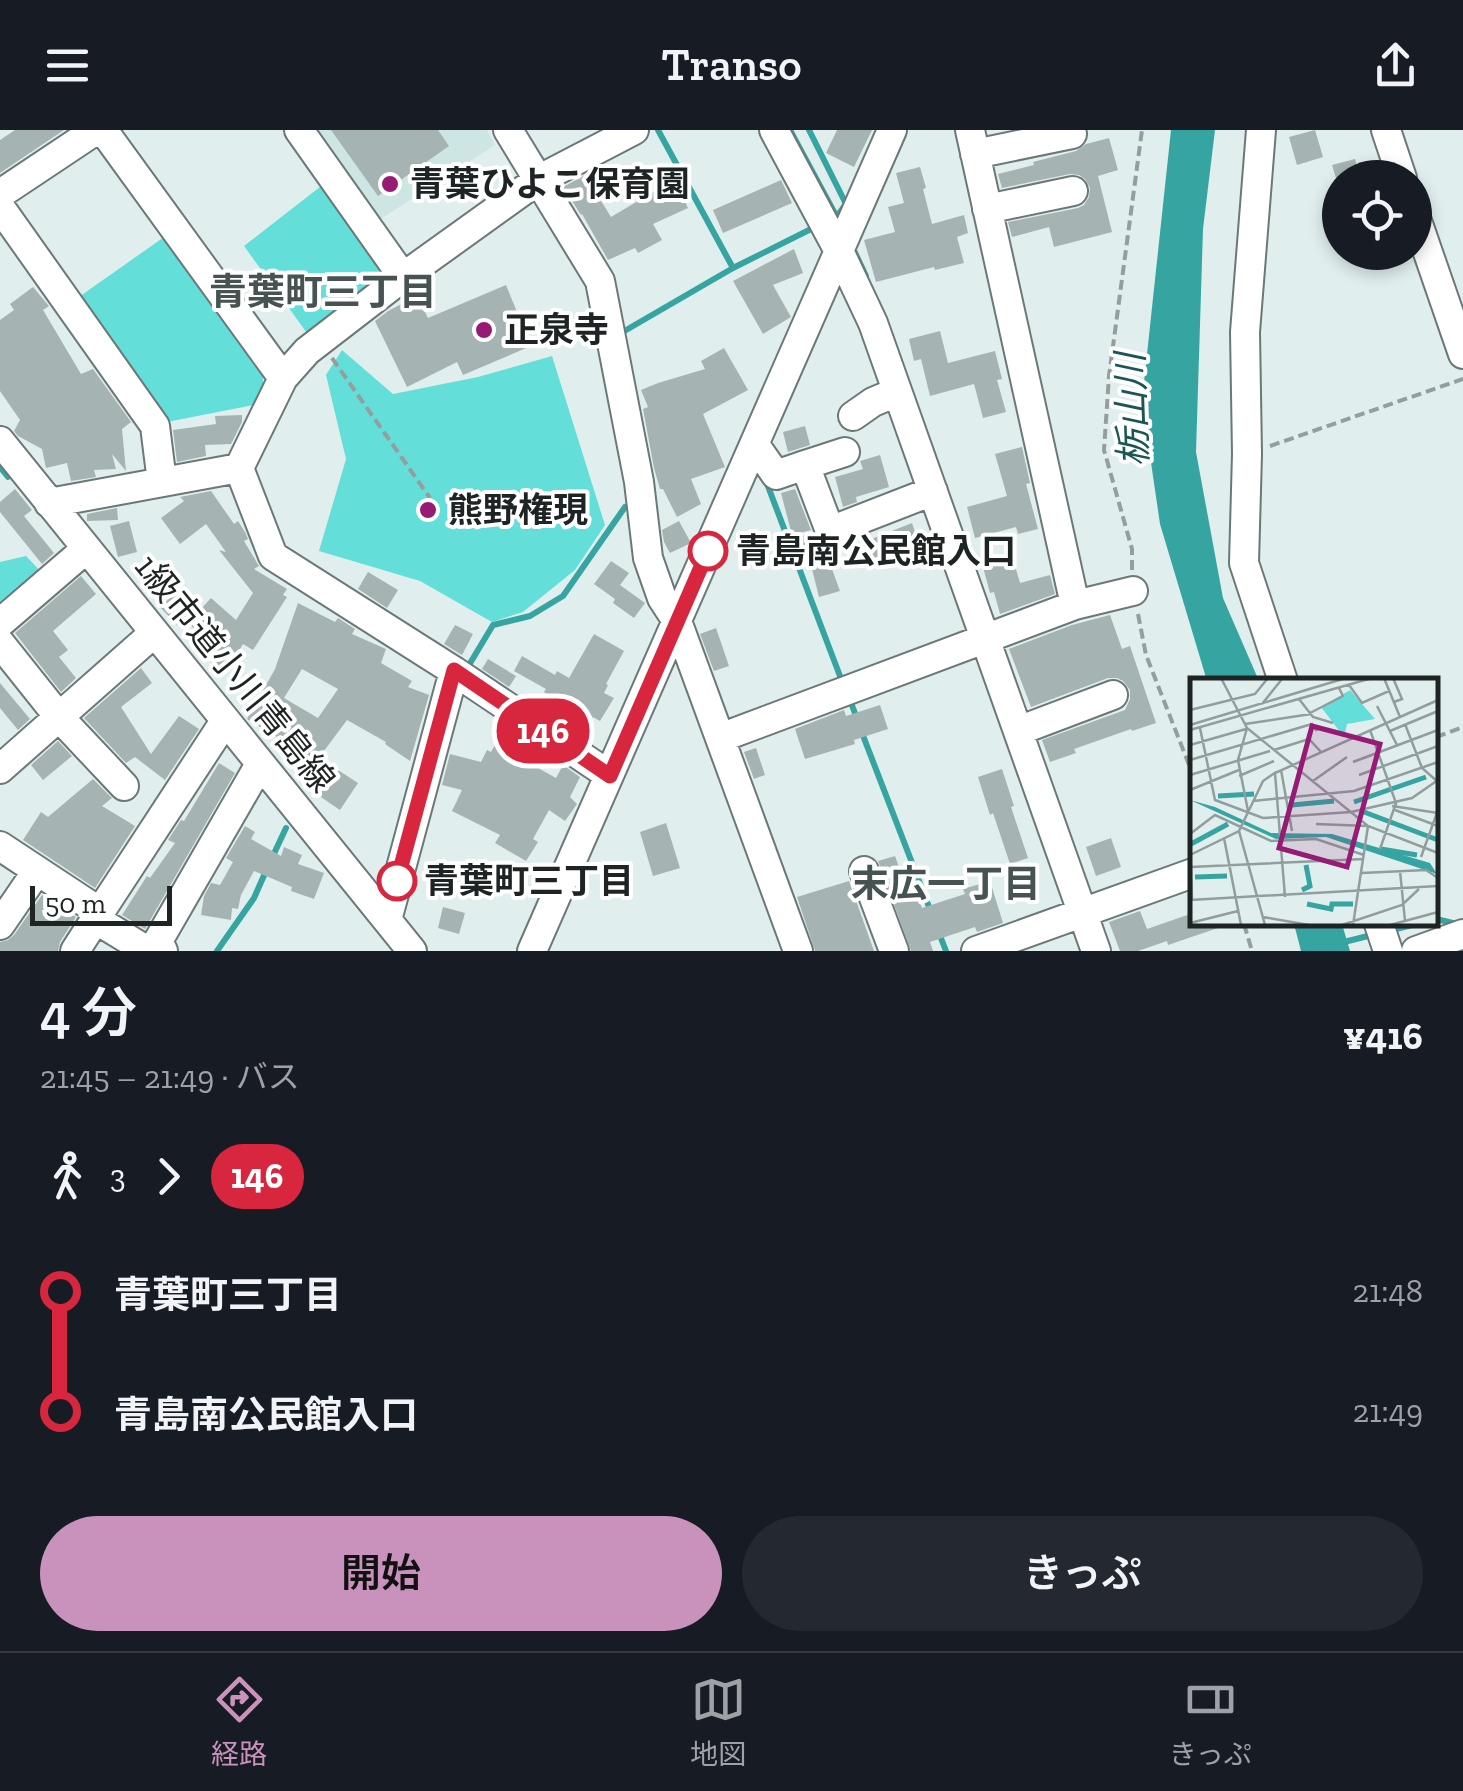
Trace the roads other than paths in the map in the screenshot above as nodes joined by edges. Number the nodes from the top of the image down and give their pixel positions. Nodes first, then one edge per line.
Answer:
1 (100, 130) edge
2 (299, 130) edge
3 (508, 130) edge
4 (634, 130) edge
5 (774, 130) edge
6 (892, 130) edge
7 (1261, 130) edge
8 (1386, 130) edge
9 (1072, 134) dead end
10 (972, 142) edge
11 (1396, 160) edge
12 (538, 180) junction
13 (1073, 191) dead end
14 (0, 194) edge
15 (0, 207) edge
16 (987, 208) junction
17 (845, 240) junction
18 (1432, 264) edge
19 (403, 277) junction
20 (1463, 354) edge
21 (283, 378) junction
22 (0, 442) edge
23 (755, 445) junction
24 (845, 452) dead end
25 (805, 465) junction
26 (240, 468) junction
27 (162, 482) junction
28 (923, 494) junction
29 (50, 503) junction
30 (86, 549) junction
31 (1133, 591) road end
32 (1075, 606) junction
33 (677, 622) junction
34 (0, 623) edge
35 (154, 634) junction
36 (984, 641) junction
37 (0, 644) edge
38 (454, 670) junction
39 (1282, 678) edge
40 (1114, 695) dead end
41 (59, 716) junction
42 (225, 721) junction
43 (1028, 727) junction
44 (720, 738) junction
45 (260, 764) junction
46 (0, 769) edge
47 (610, 776) junction
48 (124, 786) dead end
49 (0, 846) edge
50 (37, 871) junction
51 (864, 871) dead end
52 (1190, 873) edge
53 (1089, 909) junction
54 (98, 915) junction
55 (386, 920) junction
56 (0, 925) edge
57 (1458, 936) edge
58 (152, 949) edge
59 (75, 951) edge
60 (412, 951) edge
61 (532, 951) edge
62 (798, 951) edge
63 (894, 951) edge
64 (976, 951) edge
65 (1096, 951) edge
66 (1416, 951) edge

1 - 14 street
1 - 21 street
2 - 19 street
3 - 12 street
4 - 12 street
5 - 17 street
6 - 17 street
7 - 39 street
8 - 11 street
9 - 10 street
10 - 16 street
12 - 19 street
12 - 33 street
13 - 16 street
15 - 27 street
16 - 32 street
17 - 23 street
17 - 28 street
18 - 20 street
19 - 21 street
21 - 26 street
22 - 29 street, 1級市道小川青島線
23 - 25 street
23 - 33 street
24 - 25 street
25 - 28 street
26 - 27 street
26 - 38 street
27 - 29 street
28 - 36 street
29 - 30 street, 1級市道小川青島線
30 - 34 street
30 - 35 street, 1級市道小川青島線
31 - 32 street
32 - 36 street
33 - 44 street
33 - 47 street
35 - 41 street
35 - 42 street, 1級市道小川青島線
36 - 43 street
36 - 44 street
37 - 41 street
38 - 47 street
38 - 55 street
40 - 43 street
41 - 46 street
41 - 48 street
42 - 45 street, 1級市道小川青島線
42 - 54 street
43 - 53 street
44 - 62 street
45 - 55 street, 1級市道小川青島線
45 - 58 street
47 - 61 street
49 - 50 street
50 - 54 street
50 - 56 street
51 - 63 street
52 - 53 street
53 - 64 street
53 - 65 street
54 - 58 street
54 - 59 street
55 - 60 street, 1級市道小川青島線
57 - 66 street

